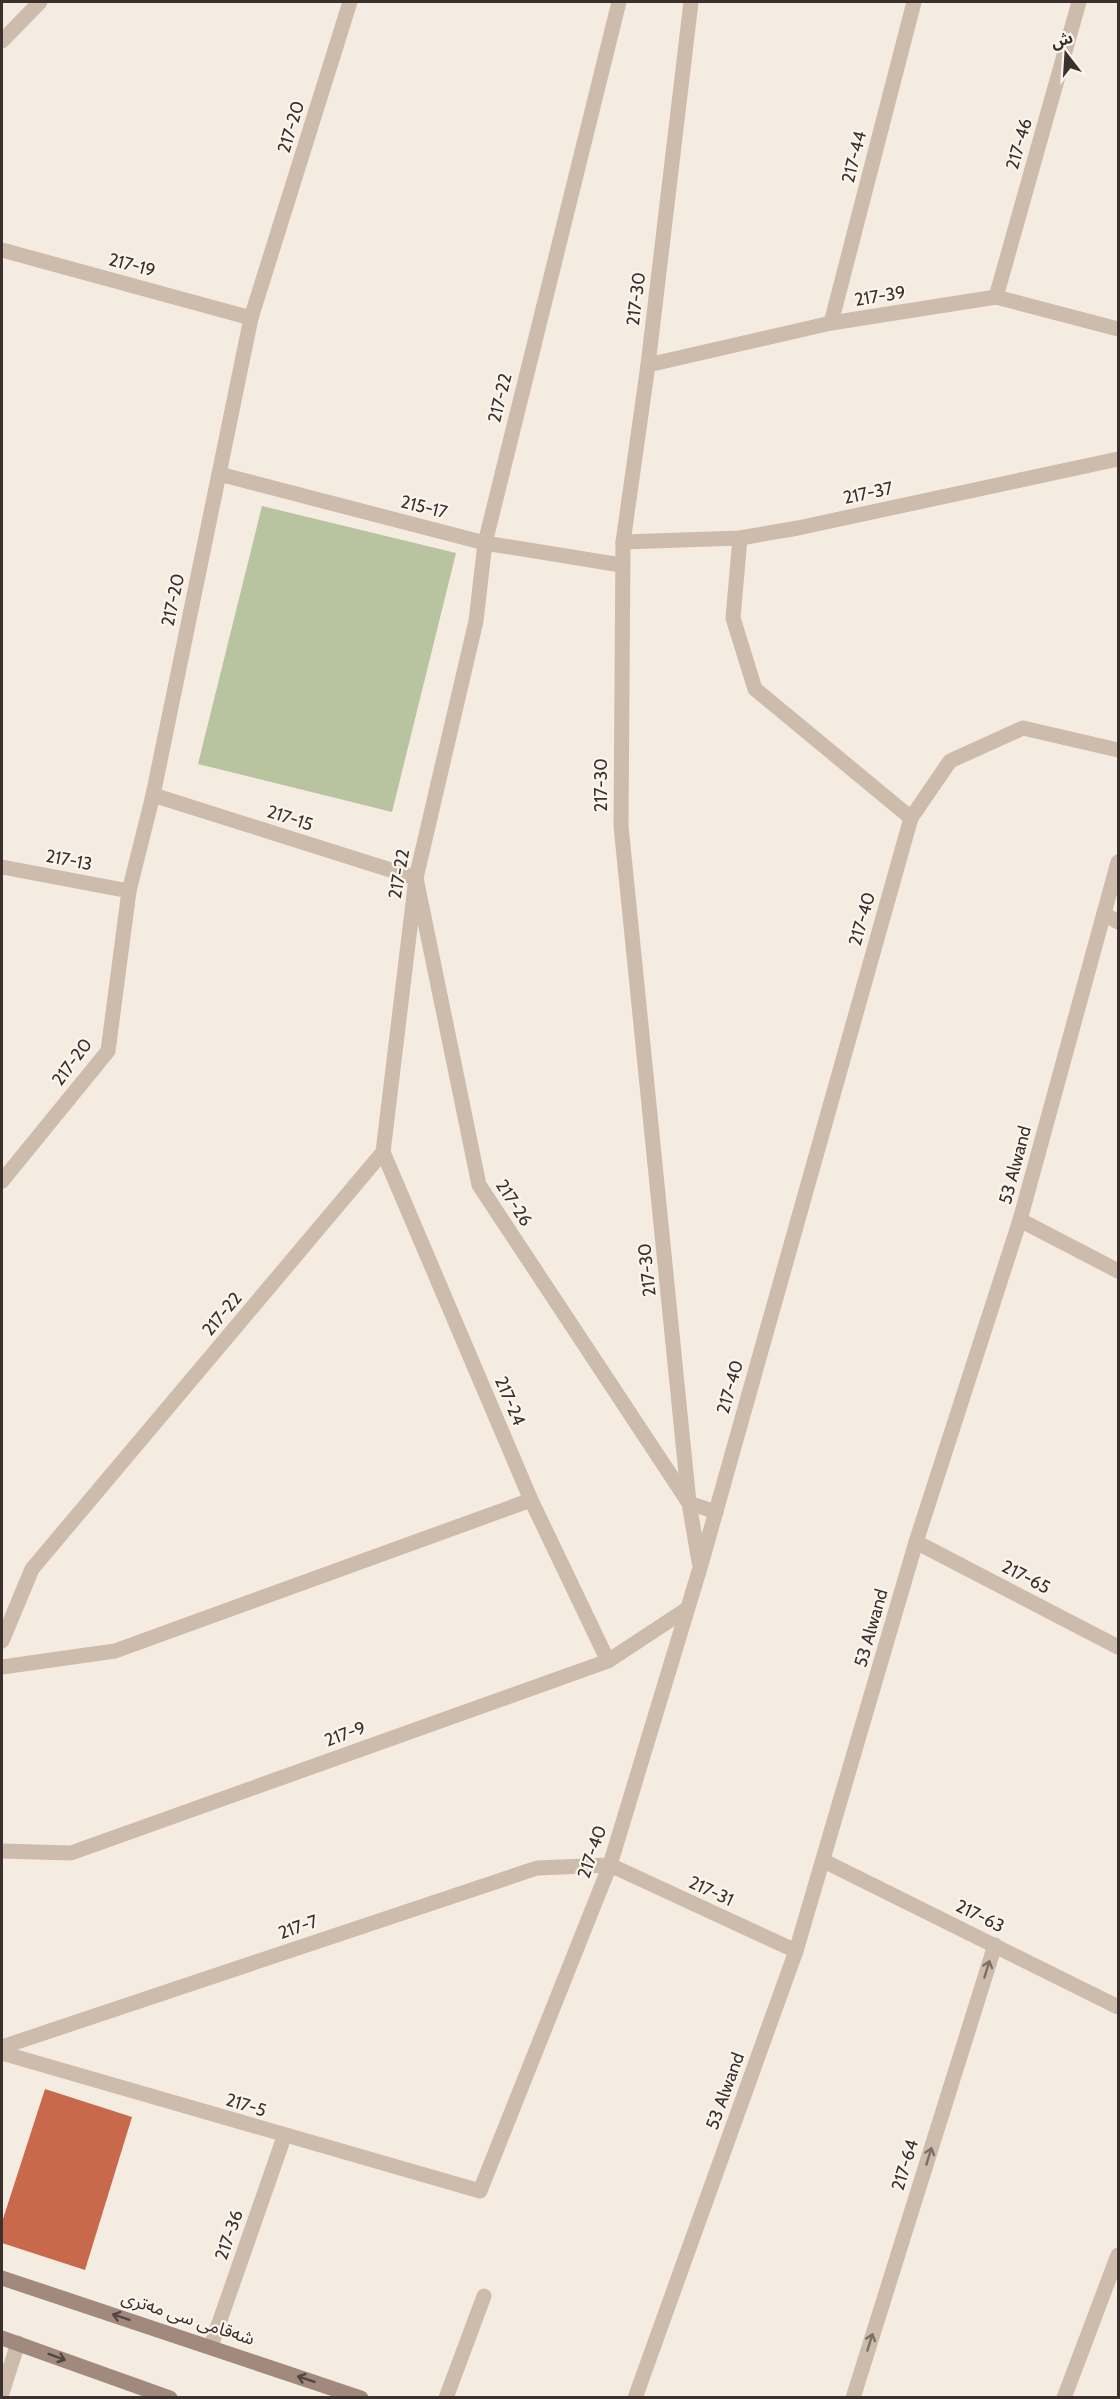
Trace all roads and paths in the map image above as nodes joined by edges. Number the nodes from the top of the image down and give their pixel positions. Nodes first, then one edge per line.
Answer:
1 (40, 2) edge
2 (350, 2) edge
3 (619, 2) edge
4 (691, 2) edge
5 (914, 2) edge
6 (1079, 2) edge
7 (2, 41) edge
8 (2, 249) edge
9 (996, 297) junction
10 (251, 318) junction
11 (831, 323) junction
12 (1119, 329) edge
13 (648, 365) junction
14 (1119, 459) edge
15 (219, 474) junction
16 (740, 538) junction
17 (623, 542) junction
18 (485, 543) junction
19 (621, 565) junction
20 (1119, 750) edge
21 (153, 795) junction
22 (911, 818) junction
23 (1119, 862) edge
24 (2, 867) edge
25 (416, 878) junction
26 (129, 891) junction
27 (1104, 914) junction
28 (1119, 922) edge
29 (383, 1152) junction
30 (2, 1181) edge
31 (1020, 1220) junction
32 (1119, 1271) edge
33 (531, 1500) junction
34 (689, 1503) junction
35 (716, 1512) junction
36 (916, 1542) junction
37 (700, 1568) junction
38 (687, 1609) junction
39 (2, 1641) edge
40 (1119, 1647) edge
41 (608, 1661) junction
42 (2, 1667) edge
43 (2, 1851) edge
44 (824, 1861) junction
45 (610, 1865) junction
46 (994, 1945) junction
47 (796, 1951) junction
48 (1119, 2007) edge
49 (2, 2047) edge
50 (2, 2053) edge
51 (284, 2137) junction
52 (480, 2192) joint
53 (1119, 2255) edge
54 (2, 2278) edge
55 (484, 2296) dead end
56 (2, 2338) edge
57 (18, 2343) junction
58 (211, 2346) junction
59 (2, 2392) edge
60 (170, 2397) edge
61 (361, 2397) edge
62 (446, 2397) edge
63 (635, 2397) edge
64 (853, 2397) edge
65 (1064, 2397) edge

1 - 7 street
2 - 10 street, 217-20
3 - 18 street, 217-22
4 - 13 street, 217-30
5 - 11 street, 217-44
6 - 9 street, 217-46
8 - 10 street, 217-19
9 - 11 street, 217-39
9 - 12 street, 217-39
10 - 15 street, 217-20
11 - 13 street, 217-39
13 - 17 street, 217-30
14 - 16 street, 217-37
15 - 18 street, 215-17
15 - 21 street, 217-20
16 - 17 street, 217-37
16 - 22 street
17 - 19 street, 217-30
18 - 19 street, 215-17
18 - 25 street, 217-22
19 - 34 street, 217-30
20 - 22 street, 217-40
21 - 25 street, 217-15
21 - 26 street, 217-20
22 - 35 street, 217-40
23 - 27 street, 53 Alwand
24 - 26 street, 217-13
25 - 29 street, 217-22
25 - 34 street, 217-26
26 - 30 street, 217-20
27 - 28 street
27 - 31 street, 53 Alwand
29 - 33 street, 217-24
29 - 39 street, 217-22
31 - 32 street
31 - 36 street, 53 Alwand
33 - 41 street, 217-24
33 - 42 street
34 - 35 street
34 - 37 street, 217-30
35 - 37 street, 217-40
36 - 40 street, 217-65
36 - 44 street, 53 Alwand
37 - 38 street, 217-40
38 - 41 street, 217-9
38 - 45 street, 217-40
41 - 43 street, 217-9
44 - 46 street, 217-63
44 - 47 street, 53 Alwand
45 - 47 street, 217-31
45 - 49 street, 217-7
45 - 52 street, 217-40
46 - 48 street, 217-63
64 -> 46 street, 217-64
47 - 63 street, 53 Alwand
50 - 51 street, 217-5
51 - 52 street, 217-5
51 - 58 street, 217-36
53 - 65 street
58 -> 54 main road, شەقامی سی مەتری
55 - 62 street
56 - 57 main road
57 - 59 street
57 -> 60 main road
61 -> 58 main road, شەقامی سی مەتری

